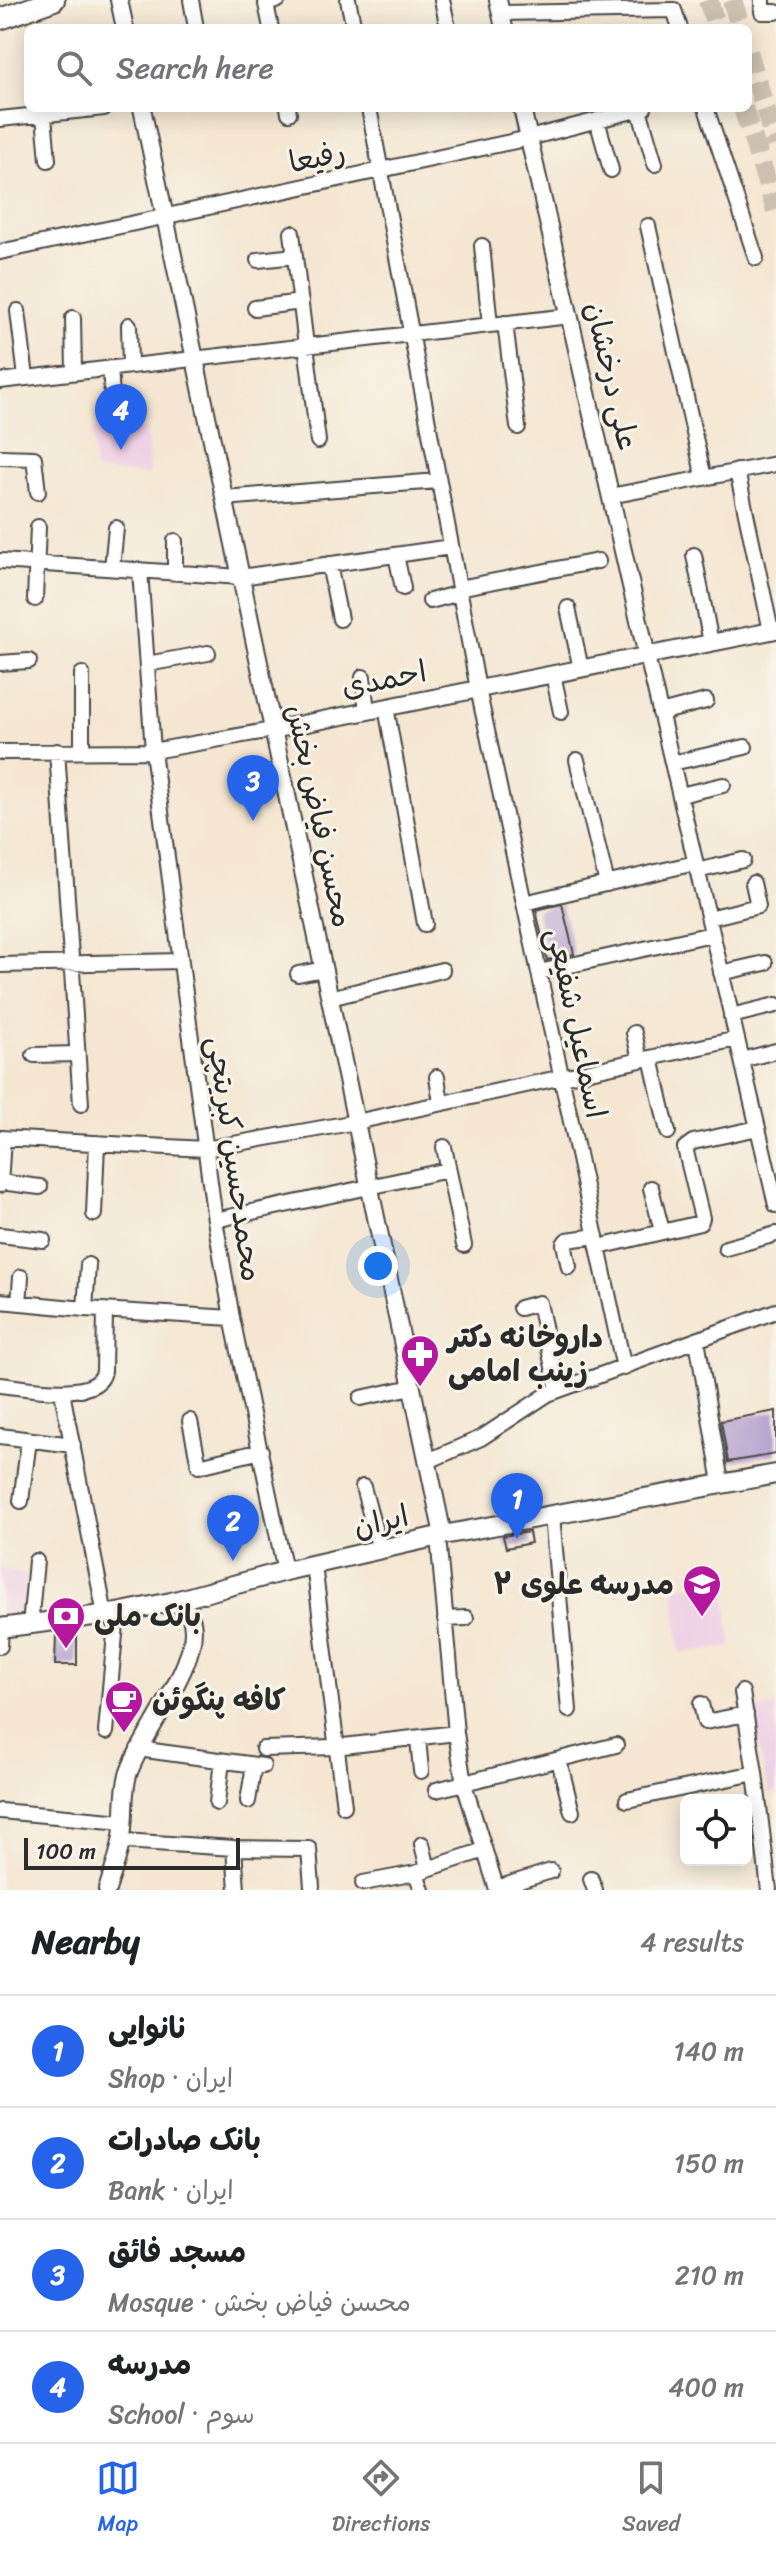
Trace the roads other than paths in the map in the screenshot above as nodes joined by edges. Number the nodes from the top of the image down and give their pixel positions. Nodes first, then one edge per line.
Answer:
1 (54, 0) edge
2 (119, 0) edge
3 (191, 0) edge
4 (348, 0) edge
5 (442, 0) edge
6 (272, 2) edge
7 (570, 11) junction
8 (501, 14) edge
9 (0, 19) edge
10 (124, 24) edge
11 (195, 24) edge
12 (271, 24) edge
13 (353, 24) edge
14 (447, 24) edge
15 (572, 24) edge
16 (679, 24) edge
17 (74, 112) edge
18 (143, 112) edge
19 (370, 112) edge
20 (523, 112) edge
21 (629, 112) edge
22 (642, 112) edge
23 (707, 112) edge
24 (44, 116) junction
25 (0, 119) edge
26 (597, 120) junction
27 (529, 138) junction
28 (48, 160) dead end
29 (655, 164) dead end
30 (380, 170) junction
31 (611, 170) dead end
32 (164, 216) junction
33 (648, 226) dead end
34 (292, 233) dead end
35 (482, 246) dead end
36 (0, 252) edge
37 (295, 256) junction
38 (756, 258) dead end
39 (258, 260) dead end
40 (301, 302) junction
41 (255, 308) dead end
42 (18, 311) dead end
43 (570, 316) junction
44 (73, 318) dead end
45 (498, 324) junction
46 (129, 325) dead end
47 (411, 334) junction
48 (306, 346) junction
49 (195, 359) junction
50 (130, 366) junction
51 (110, 368) junction
52 (74, 372) junction
53 (26, 378) junction
54 (0, 381) edge
55 (113, 409) dead end
56 (518, 427) dead end
57 (318, 441) dead end
58 (0, 457) edge
59 (776, 464) edge
60 (737, 471) junction
61 (704, 478) junction
62 (438, 481) junction
63 (38, 492) dead end
64 (610, 496) junction
65 (224, 498) junction
66 (38, 527) dead end
67 (116, 528) dead end
68 (175, 541) dead end
69 (451, 547) junction
70 (396, 555) junction
71 (694, 555) dead end
72 (0, 561) edge
73 (598, 561) dead end
74 (36, 563) junction
75 (329, 564) junction
76 (112, 568) junction
77 (140, 570) junction
78 (175, 573) junction
79 (241, 577) junction
80 (403, 588) dead end
81 (459, 591) junction
82 (35, 599) dead end
83 (430, 601) dead end
84 (568, 608) dead end
85 (340, 619) dead end
86 (774, 630) edge
87 (711, 643) junction
88 (208, 653) dead end
89 (647, 656) junction
90 (29, 661) dead end
91 (0, 663) edge
92 (147, 664) junction
93 (581, 669) junction
94 (82, 674) dead end
95 (553, 674) junction
96 (363, 677) dead end
97 (478, 689) junction
98 (706, 701) dead end
99 (386, 707) junction
100 (367, 711) junction
101 (561, 712) dead end
102 (660, 713) junction
103 (272, 730) junction
104 (745, 747) dead end
105 (57, 751) junction
106 (82, 751) junction
107 (153, 751) junction
108 (0, 752) edge
109 (577, 760) dead end
110 (672, 763) junction
111 (723, 785) dead end
112 (680, 795) junction
113 (743, 860) dead end
114 (696, 867) junction
115 (753, 883) dead end
116 (607, 884) junction
117 (524, 903) junction
118 (709, 918) junction
119 (425, 924) dead end
120 (712, 934) junction
121 (181, 961) junction
122 (71, 963) junction
123 (765, 963) dead end
124 (0, 965) edge
125 (324, 969) junction
126 (442, 970) dead end
127 (539, 972) junction
128 (721, 973) junction
129 (298, 974) dead end
130 (330, 998) junction
131 (776, 1005) edge
132 (731, 1016) junction
133 (634, 1033) dead end
134 (737, 1039) junction
135 (776, 1051) edge
136 (78, 1054) junction
137 (34, 1055) dead end
138 (645, 1059) junction
139 (742, 1060) junction
140 (437, 1077) dead end
141 (562, 1077) junction
142 (441, 1103) junction
143 (81, 1104) dead end
144 (356, 1122) junction
145 (758, 1128) junction
146 (668, 1132) dead end
147 (1, 1138) edge
148 (97, 1143) junction
149 (444, 1147) dead end
150 (205, 1149) junction
151 (770, 1150) edge
152 (448, 1170) junction
153 (0, 1184) edge
154 (40, 1187) dead end
155 (370, 1187) junction
156 (651, 1188) dead end
157 (776, 1205) edge
158 (94, 1214) dead end
159 (215, 1220) junction
160 (662, 1231) junction
161 (776, 1234) edge
162 (0, 1235) edge
163 (43, 1240) dead end
164 (597, 1242) junction
165 (464, 1245) dead end
166 (726, 1248) dead end
167 (88, 1265) dead end
168 (569, 1267) dead end
169 (21, 1277) dead end
170 (0, 1301) edge
171 (19, 1303) junction
172 (520, 1308) dead end
173 (85, 1309) junction
174 (105, 1311) junction
175 (776, 1311) edge
176 (232, 1318) junction
177 (697, 1340) junction
178 (624, 1368) junction
179 (0, 1385) edge
180 (412, 1387) junction
181 (558, 1390) junction
182 (62, 1392) junction
183 (361, 1398) dead end
184 (190, 1421) dead end
185 (0, 1436) edge
186 (29, 1440) junction
187 (73, 1445) junction
188 (261, 1451) junction
189 (428, 1461) junction
190 (776, 1474) edge
191 (721, 1483) junction
192 (363, 1487) dead end
193 (21, 1501) dead end
194 (552, 1515) junction
195 (441, 1536) junction
196 (380, 1550) junction
197 (36, 1561) dead end
198 (314, 1565) junction
199 (285, 1571) junction
200 (171, 1602) junction
201 (111, 1614) junction
202 (466, 1618) dead end
203 (445, 1619) junction
204 (30, 1626) junction
205 (0, 1628) edge
206 (0, 1646) edge
207 (742, 1692) dead end
208 (701, 1704) dead end
209 (569, 1710) dead end
210 (746, 1714) junction
211 (106, 1732) dead end
212 (456, 1733) junction
213 (418, 1739) junction
214 (616, 1745) dead end
215 (335, 1747) junction
216 (138, 1749) junction
217 (263, 1749) dead end
218 (559, 1760) junction
219 (222, 1761) junction
220 (421, 1771) dead end
221 (755, 1773) junction
222 (464, 1784) junction
223 (436, 1790) dead end
224 (701, 1792) edge
225 (627, 1800) dead end
226 (248, 1801) dead end
227 (217, 1803) dead end
228 (344, 1806) dead end
229 (0, 1811) edge
230 (572, 1812) dead end
231 (123, 1822) junction
232 (122, 1841) junction
233 (422, 1844) dead end
234 (234, 1848) junction
235 (484, 1850) junction
236 (422, 1871) junction
237 (551, 1871) dead end
238 (363, 1883) dead end
239 (312, 1887) dead end
240 (497, 1889) edge
241 (107, 1890) edge
242 (237, 1890) edge
243 (422, 1890) edge
244 (769, 1890) edge

1 - 9 main road
2 - 10 street
3 - 11 street
4 - 13 street
5 - 14 street
6 - 12 street
7 - 8 street
7 - 15 street
7 - 16 street
17 - 24 street
18 - 32 street, محسن فیاض بخش
19 - 30 street, اسماعیل شفیعی
20 - 27 street, علی درخشان
21 - 26 street, رفیعا
22 - 29 street
23 - 38 street
24 - 25 street
24 - 28 street
26 - 27 street, رفیعا
26 - 31 street
27 - 30 street, رفیعا
27 - 43 street, علی درخشان
30 - 32 street, رفیعا
30 - 47 street, اسماعیل شفیعی
32 - 36 street, رفیعا
32 - 49 street, محسن فیاض بخش
33 - 61 street
34 - 37 street
35 - 45 street
37 - 39 street
37 - 40 street
40 - 41 street
40 - 48 street
42 - 53 street
43 - 45 street
43 - 64 street, علی درخشان
44 - 52 street
45 - 47 street
45 - 56 street
46 - 50 street
47 - 48 street
47 - 62 street, اسماعیل شفیعی
48 - 49 street
48 - 57 street
49 - 50 street
49 - 65 street, محسن فیاض بخش
50 - 51 street
51 - 52 street
51 - 55 street
52 - 53 street
53 - 54 street
58 - 63 street
59 - 60 street
60 - 61 street
60 - 86 street
61 - 64 street
62 - 65 street
62 - 69 street, اسماعیل شفیعی
64 - 89 street, علی درخشان
65 - 79 street, محسن فیاض بخش
66 - 74 street
67 - 76 street
68 - 78 street
69 - 70 street
69 - 81 street, اسماعیل شفیعی
70 - 75 street
70 - 80 street
71 - 87 street
72 - 74 street
73 - 81 street
74 - 76 street
74 - 82 street
75 - 79 street
75 - 85 street
76 - 77 street
77 - 78 street
77 - 92 street, محمدحسین کبریتچی
78 - 79 street
79 - 103 street, محسن فیاض بخش
81 - 83 street
81 - 97 street, اسماعیل شفیعی
84 - 93 street
86 - 87 street, احمدی
87 - 89 street, احمدی
88 - 92 street
89 - 93 street, احمدی
89 - 102 street
90 - 91 street
92 - 107 street, محمدحسین کبریتچی
93 - 95 street, احمدی
94 - 106 street
95 - 97 street, احمدی
95 - 101 street
96 - 100 street
97 - 99 street, احمدی
97 - 117 street, اسماعیل شفیعی
98 - 102 street
99 - 100 street, احمدی
99 - 119 street
100 - 103 street, احمدی
102 - 110 street
103 - 107 street, احمدی
103 - 125 street, محسن فیاض بخش
104 - 110 street
105 - 106 street, احمدی
105 - 108 street, احمدی
105 - 122 street
106 - 107 street, احمدی
107 - 121 street, محمدحسین کبریتچی
109 - 116 street
110 - 112 street
111 - 112 street
112 - 114 street
113 - 114 street
114 - 116 street
114 - 118 street
115 - 118 street
116 - 117 street
117 - 127 street, اسماعیل شفیعی
118 - 120 street
120 - 127 street
120 - 128 street
121 - 122 street
121 - 150 street, محمدحسین کبریتچی
122 - 124 street
122 - 136 street
123 - 128 street
125 - 129 street
125 - 130 street, محسن فیاض بخش
126 - 130 street
127 - 141 street, اسماعیل شفیعی
128 - 132 street
130 - 144 street, محسن فیاض بخش
131 - 132 street
132 - 134 street
133 - 138 street
134 - 138 street
134 - 139 street
135 - 139 street
136 - 137 street
136 - 143 street
138 - 141 street
138 - 146 street
139 - 145 street
140 - 142 street
141 - 142 street
141 - 164 street, اسماعیل شفیعی
142 - 144 street
144 - 150 street
144 - 155 street, محسن فیاض بخش
145 - 151 street
145 - 160 street
147 - 148 street
147 - 153 street
148 - 150 street
148 - 158 street
149 - 152 street
150 - 159 street, محمدحسین کبریتچی
151 - 157 street
152 - 155 street
152 - 165 street
153 - 154 street
155 - 159 street
155 - 180 street, محسن فیاض بخش
156 - 160 street
159 - 176 street, محمدحسین کبریتچی
160 - 164 street
161 - 166 street
162 - 163 street
164 - 168 street
164 - 178 street, اسماعیل شفیعی
167 - 173 street
169 - 171 street
170 - 171 street
171 - 173 street
172 - 181 street
173 - 174 street
174 - 176 street
174 - 182 street
175 - 177 street
176 - 188 street, محمدحسین کبریتچی
177 - 178 street
177 - 191 street
178 - 181 street
179 - 182 street
180 - 183 street
180 - 189 street, محسن فیاض بخش
181 - 189 street
182 - 187 street
184 - 188 street
185 - 186 street
186 - 187 street
186 - 193 street
187 - 201 street
188 - 199 street, محمدحسین کبریتچی
189 - 195 street, محسن فیاض بخش
190 - 191 main road, ایران
191 - 194 main road, ایران
192 - 196 street
194 - 195 main road, ایران
194 - 209 street
195 - 196 main road, ایران
195 - 203 street
196 - 198 main road, ایران
197 - 204 street
198 - 199 main road, ایران
198 - 215 street
199 - 200 main road, ایران
200 - 201 main road, ایران
200 - 216 street
201 - 204 main road, ایران
201 - 211 street
202 - 203 street
203 - 212 street
204 - 205 main road, ایران
205 - 206 street
207 - 210 street
208 - 210 street
210 - 221 street
212 - 213 street
212 - 222 street
213 - 215 street
213 - 220 street
214 - 218 street
215 - 217 street
215 - 228 street
216 - 219 street
216 - 231 street
218 - 222 street
218 - 230 street
219 - 226 street
219 - 227 street
221 - 224 street
221 - 244 street
222 - 223 street
222 - 235 street
224 - 225 street
229 - 231 street
231 - 232 street
232 - 234 street
232 - 241 street
233 - 236 street
234 - 239 street
234 - 242 street
235 - 236 street
235 - 240 street
236 - 238 street
236 - 243 street
237 - 240 street

